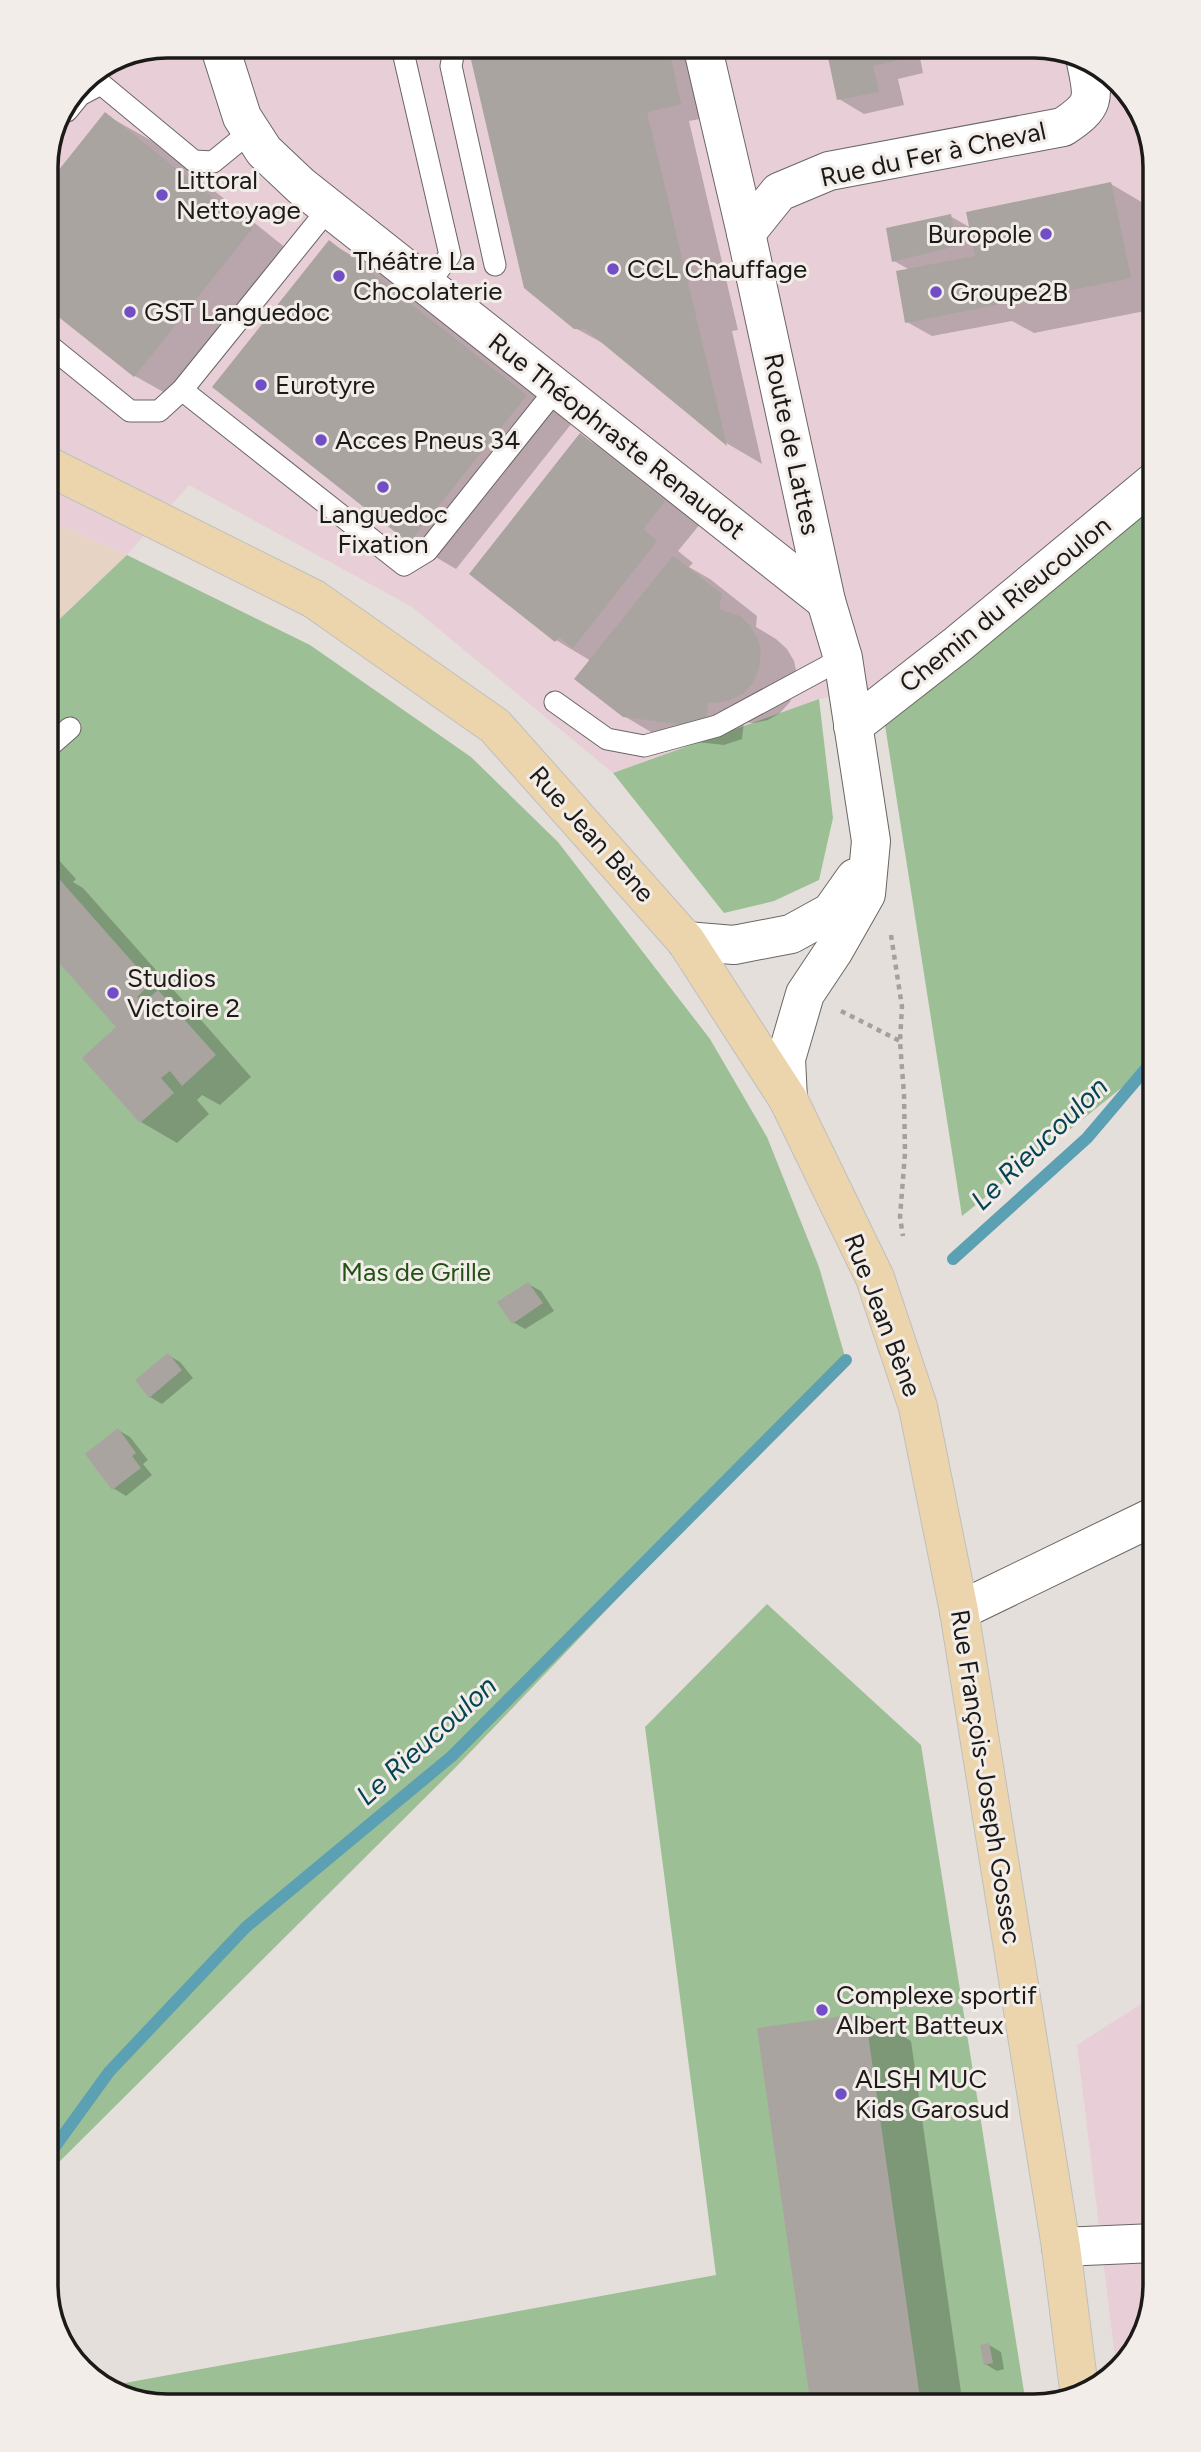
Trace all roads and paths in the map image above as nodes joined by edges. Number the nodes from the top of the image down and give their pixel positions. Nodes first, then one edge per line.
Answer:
1 (223, 58) edge
2 (404, 58) edge
3 (453, 58) edge
4 (705, 58) edge
5 (1088, 72) edge
6 (90, 90) edge
7 (251, 131) junction
8 (329, 208) junction
9 (746, 233) junction
10 (495, 265) dead end
11 (427, 285) junction
12 (58, 353) edge
13 (556, 388) junction
14 (182, 390) junction
15 (58, 471) edge
16 (1143, 492) edge
17 (826, 601) junction
18 (843, 658) junction
19 (555, 702) dead end
20 (853, 726) junction
21 (70, 728) dead end
22 (58, 738) edge
23 (871, 841) junction
24 (891, 932) dead end
25 (686, 941) junction
26 (900, 1041) dead end
27 (788, 1099) junction
28 (918, 1408) joint
29 (1143, 1522) edge
30 (959, 1611) junction
31 (1143, 2244) edge
32 (1061, 2247) junction
33 (1078, 2385) edge

1 - 7 street, Rue Théophraste Renaudot
2 - 11 lane
3 - 10 lane
4 - 9 street, Route de Lattes
5 - 9 street, Rue du Fer à Cheval
6 - 7 lane
7 - 8 street, Rue Théophraste Renaudot
8 - 11 street, Rue Théophraste Renaudot
8 - 14 lane
9 - 17 street, Route de Lattes
11 - 13 street, Rue Théophraste Renaudot
12 - 14 lane
13 - 14 lane
13 - 17 street, Rue Théophraste Renaudot
15 - 25 main road, Rue Jean Bène
16 - 20 street, Chemin du Rieucoulon
17 - 18 street, Route de Lattes
18 - 19 lane
18 - 20 street, Route de Lattes
20 - 23 street, Route de Lattes
21 - 22 lane
23 - 25 street
23 - 27 street, Route de Lattes
24 - 26 path
25 - 27 main road, Rue Jean Bène
27 - 28 main road, Rue Jean Bène
28 - 30 main road, Rue François-Joseph Gossec
29 - 30 street
30 - 32 main road, Rue François-Joseph Gossec
31 - 32 street
32 - 33 main road, Rue François-Joseph Gossec

